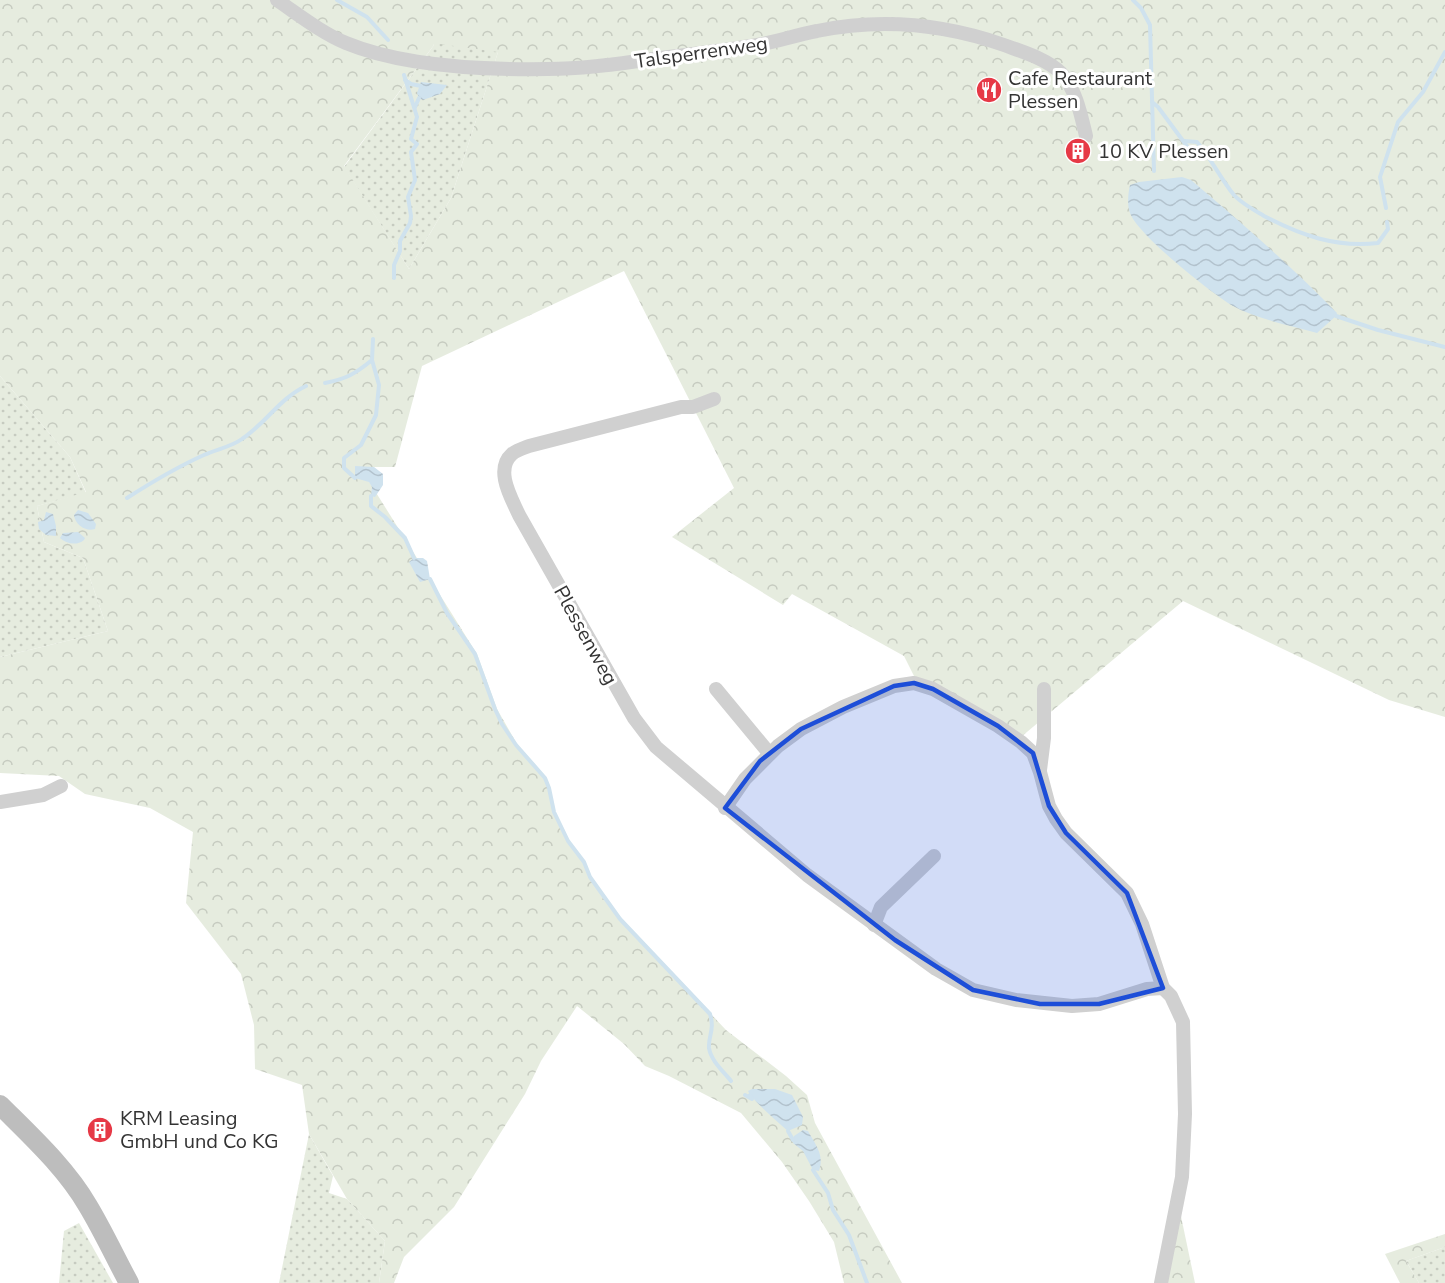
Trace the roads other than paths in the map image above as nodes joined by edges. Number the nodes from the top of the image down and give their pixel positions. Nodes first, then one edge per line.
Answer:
1 (277, 0) edge
2 (1086, 136) dead end
3 (714, 399) dead end
4 (716, 688) dead end
5 (1044, 689) dead end
6 (770, 753) junction
7 (1040, 772) junction
8 (61, 786) dead end
9 (0, 802) edge
10 (725, 808) junction
11 (934, 856) dead end
12 (874, 925) junction
13 (1162, 988) junction
14 (0, 1105) edge
15 (129, 1283) edge
16 (1161, 1283) edge

1 - 2 street, Talsperrenweg
3 - 10 street, Plessenweg
4 - 6 street
5 - 7 street
6 - 7 street
6 - 10 street
7 - 13 street
8 - 9 street
10 - 12 street, Plessenweg
11 - 12 street
12 - 13 street, Plessenweg
13 - 16 street
14 - 15 main road

